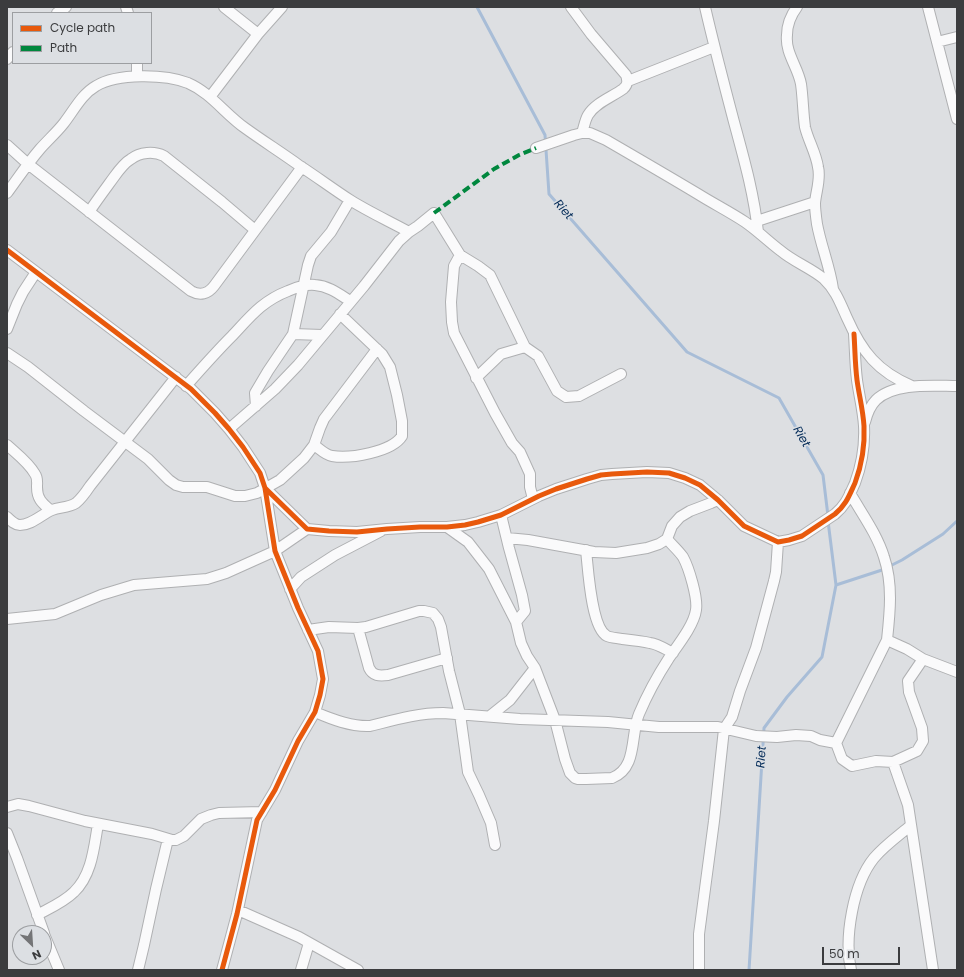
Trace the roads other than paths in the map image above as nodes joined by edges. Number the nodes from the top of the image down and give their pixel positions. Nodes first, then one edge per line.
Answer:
1 (224, 7) edge
2 (282, 7) edge
3 (571, 7) edge
4 (705, 7) edge
5 (797, 7) edge
6 (928, 7) edge
7 (258, 34) junction
8 (957, 37) edge
9 (937, 42) junction
10 (714, 47) junction
11 (137, 64) edge
12 (137, 76) junction
13 (628, 81) junction
14 (210, 96) junction
15 (957, 119) edge
16 (582, 133) junction
17 (7, 145) edge
18 (536, 148) dead end
19 (28, 164) junction
20 (302, 167) junction
21 (7, 193) edge
22 (350, 200) junction
23 (815, 202) junction
24 (89, 212) junction
25 (757, 221) junction
26 (255, 230) junction
27 (409, 232) junction
28 (758, 232) junction
29 (7, 250) edge
30 (460, 255) junction
31 (36, 272) junction
32 (304, 286) junction
33 (833, 289) junction
34 (350, 301) junction
35 (340, 314) junction
36 (7, 329) edge
37 (293, 334) junction
38 (854, 334) junction
39 (322, 335) junction
40 (525, 347) junction
41 (377, 350) junction
42 (7, 352) edge
43 (621, 374) dead end
44 (176, 377) junction
45 (476, 378) junction
46 (186, 386) junction
47 (912, 386) junction
48 (957, 386) edge
49 (256, 406) junction
50 (864, 426) junction
51 (229, 429) junction
52 (125, 442) junction
53 (7, 445) edge
54 (314, 445) junction
55 (265, 488) junction
56 (850, 493) junction
57 (533, 499) junction
58 (718, 500) junction
59 (50, 510) junction
60 (502, 515) junction
61 (7, 517) edge
62 (447, 527) junction
63 (307, 529) junction
64 (387, 529) junction
65 (507, 538) junction
66 (667, 539) junction
67 (778, 542) junction
68 (586, 550) junction
69 (275, 551) junction
70 (290, 589) junction
71 (7, 619) edge
72 (516, 622) junction
73 (358, 628) junction
74 (308, 630) junction
75 (887, 640) junction
76 (673, 653) junction
77 (447, 658) junction
78 (923, 659) junction
79 (535, 668) junction
80 (957, 672) edge
81 (315, 712) junction
82 (460, 714) junction
83 (490, 716) junction
84 (555, 720) junction
85 (635, 725) junction
86 (724, 729) junction
87 (836, 744) junction
88 (893, 762) junction
89 (7, 807) edge
90 (262, 812) junction
91 (98, 824) junction
92 (910, 826) junction
93 (7, 833) edge
94 (168, 839) junction
95 (495, 845) dead end
96 (238, 910) junction
97 (37, 915) junction
98 (41, 925) edge
99 (309, 943) junction
100 (52, 953) edge
101 (59, 970) edge
102 (138, 970) edge
103 (222, 970) edge
104 (301, 970) edge
105 (358, 970) edge
106 (699, 970) edge
107 (851, 970) edge
108 (933, 970) edge

1 - 7 street
2 - 7 street
3 - 13 street
4 - 10 street
5 - 23 street
6 - 9 street
7 - 14 street
8 - 9 street
9 - 15 street
10 - 13 street
10 - 25 street
11 - 12 street
12 - 14 street
12 - 19 street
13 - 16 street
14 - 20 street
16 - 18 street
16 - 28 street
17 - 19 street
19 - 21 street
19 - 24 street
20 - 22 street
20 - 26 street
22 - 27 street
22 - 32 street
23 - 25 street
23 - 33 street
24 - 26 street
24 - 26 street
25 - 28 street
27 - 30 street
27 - 34 street
28 - 33 street
29 - 31 street
30 - 40 street
30 - 45 street
31 - 36 street
31 - 44 street
32 - 34 street
32 - 37 street
32 - 46 street
33 - 38 street
34 - 35 street
35 - 39 street
35 - 41 street
37 - 39 street
37 - 49 street
38 - 47 street
38 - 50 street
39 - 49 street
40 - 43 street
40 - 45 street
41 - 54 street
41 - 54 street
42 - 52 street
44 - 46 street
44 - 52 street
45 - 57 street
46 - 51 street
47 - 48 street
47 - 50 street
49 - 51 street
50 - 56 street
51 - 55 street
52 - 55 street
52 - 59 street
53 - 59 street
54 - 55 street
55 - 63 street
55 - 69 street
56 - 67 street
56 - 75 street
57 - 58 street
57 - 60 street
58 - 66 street
58 - 67 street
59 - 61 street
60 - 62 street
60 - 65 street
62 - 64 street
62 - 72 street
63 - 64 street
63 - 69 street
64 - 70 street
65 - 68 street
65 - 72 street
66 - 68 street
66 - 76 street
67 - 86 street
68 - 76 street
69 - 70 street
69 - 71 street
70 - 74 street
72 - 79 street
73 - 74 street
73 - 77 street
73 - 77 street
74 - 81 street
75 - 78 street
75 - 87 street
76 - 85 street
77 - 82 street
78 - 80 street
78 - 88 street
79 - 83 street
79 - 84 street
81 - 82 street
81 - 90 street
82 - 83 street
82 - 95 street
83 - 84 street
84 - 85 street
84 - 85 street
85 - 86 street
86 - 87 street
86 - 106 street
87 - 88 street
88 - 92 street
89 - 91 street
90 - 94 street
90 - 96 street
91 - 94 street
91 - 97 street
92 - 107 street
92 - 108 street
93 - 97 street
94 - 102 street
96 - 99 street
96 - 103 street
97 - 98 street
99 - 104 street
99 - 105 street
100 - 101 street

